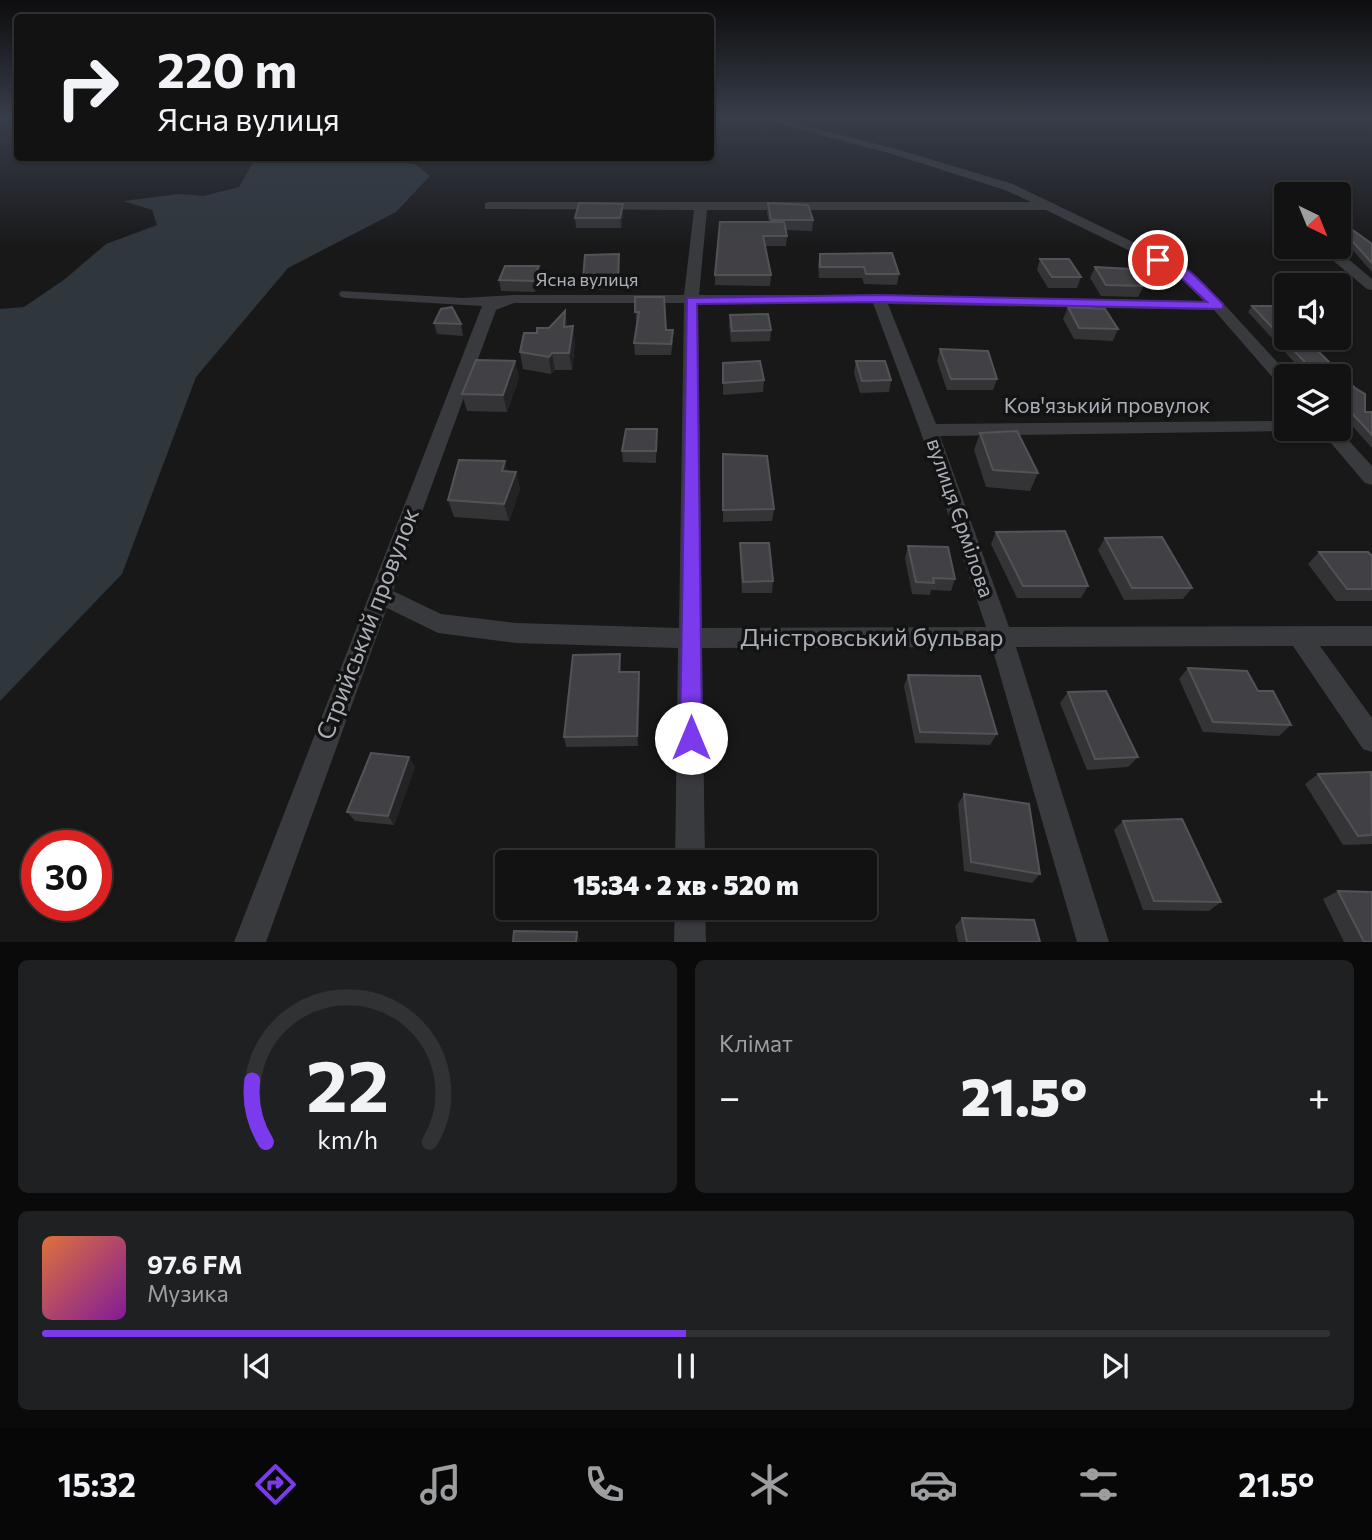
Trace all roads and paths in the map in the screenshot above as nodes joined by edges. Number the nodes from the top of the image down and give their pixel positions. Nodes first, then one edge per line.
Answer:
1 (925, 161) edge
2 (489, 205) dead end
3 (701, 206) junction
4 (1049, 206) junction
5 (1340, 259) edge
6 (1372, 286) edge
7 (346, 294) dead end
8 (879, 299) junction
9 (691, 300) junction
10 (495, 304) junction
11 (1218, 306) junction
12 (1274, 369) edge
13 (1274, 427) edge
14 (929, 430) junction
15 (1339, 441) edge
16 (1372, 478) edge
17 (379, 594) junction
18 (1372, 636) edge
19 (1300, 637) junction
20 (692, 638) junction
21 (1001, 638) junction
22 (1372, 740) edge
23 (690, 850) edge
24 (690, 920) edge
25 (250, 942) edge
26 (690, 942) edge
27 (1093, 942) edge

1 - 4 street
2 - 3 street
3 - 4 street
3 - 9 street
4 - 11 street
5 - 6 street
7 - 10 street, Ясна вулиця
8 - 9 street, Ясна вулиця
8 - 11 street, Ясна вулиця
8 - 14 street, вулиця Єрмілова
9 - 10 street, Ясна вулиця
9 - 20 street
10 - 17 street, Стрийський провулок
11 - 12 street
13 - 14 street, Ков'язький провулок
14 - 21 street, вулиця Єрмілова
15 - 16 street
17 - 20 street, Дністровський бульвар
17 - 25 street, Стрийський провулок
18 - 19 street, Дністровський бульвар
19 - 21 street, Дністровський бульвар
19 - 22 street
20 - 21 street, Дністровський бульвар
20 - 23 street
21 - 27 street, вулиця Єрмілова
24 - 26 street

